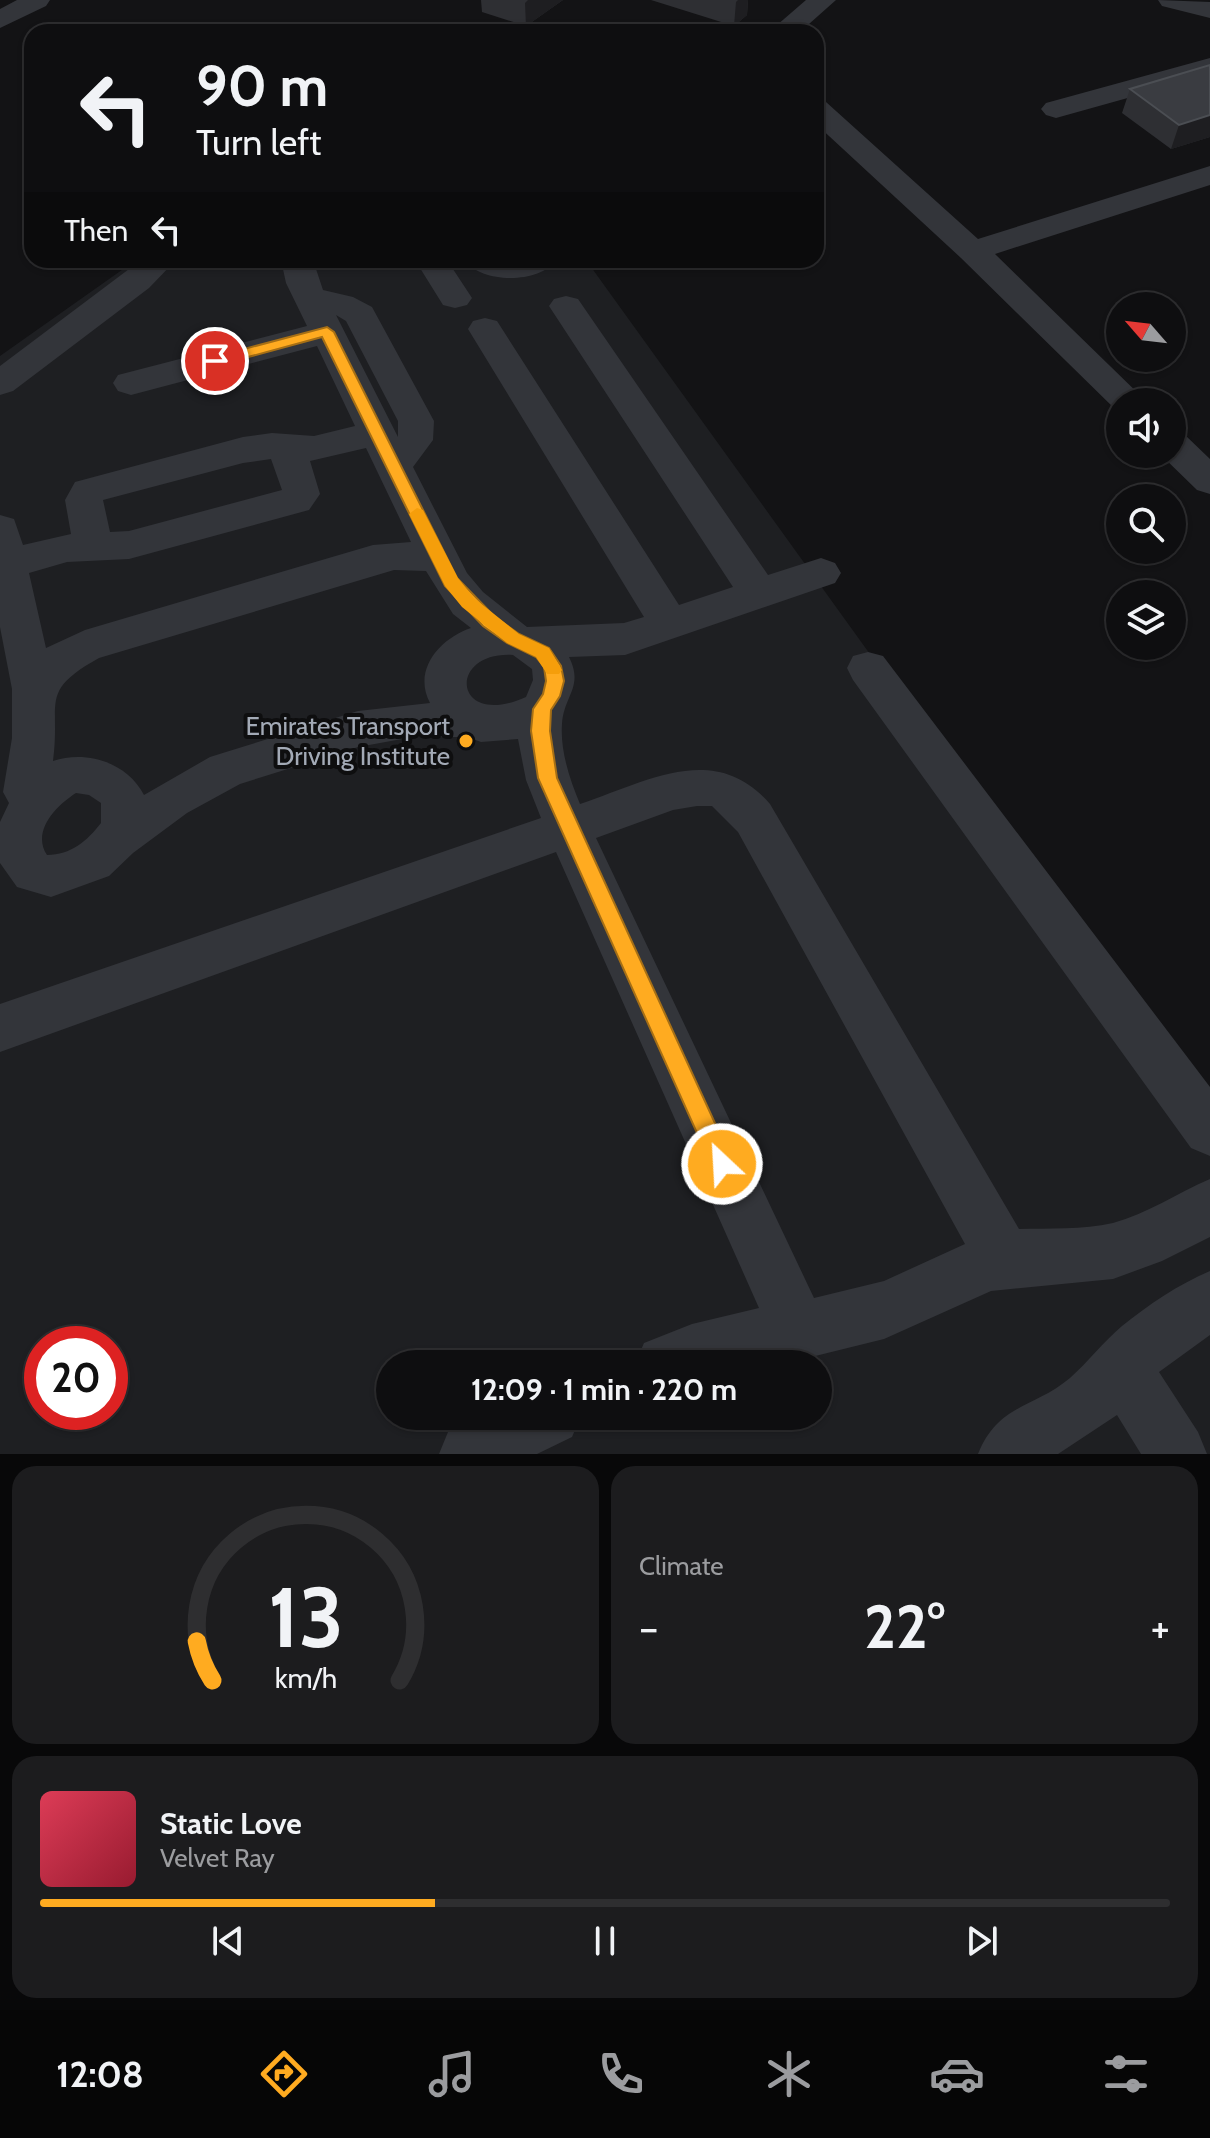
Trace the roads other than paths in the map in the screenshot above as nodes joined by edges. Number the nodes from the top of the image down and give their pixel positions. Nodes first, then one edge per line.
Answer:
1 (37, 0) edge
2 (823, 0) edge
3 (1171, 0) edge
4 (1210, 10) edge
5 (0, 20) edge
6 (793, 24) edge
7 (1210, 66) edge
8 (1056, 109) dead end
9 (824, 115) edge
10 (1202, 186) edge
11 (973, 251) junction
12 (285, 268) edge
13 (436, 268) edge
14 (149, 271) edge
15 (303, 280) edge
16 (455, 298) dead end
17 (566, 306) dead end
18 (485, 329) dead end
19 (327, 332) junction
20 (5, 377) edge
21 (131, 383) dead end
22 (1115, 388) edge
23 (286, 447) junction
24 (385, 449) junction
25 (1186, 458) edge
26 (1210, 481) edge
27 (93, 548) junction
28 (3, 553) edge
29 (445, 570) junction
30 (821, 573) dead end
31 (759, 594) junction
32 (670, 624) junction
33 (625, 639) junction
34 (520, 641) junction
35 (450, 664) junction
36 (868, 668) dead end
37 (34, 689) junction
38 (546, 702) junction
39 (478, 722) junction
40 (358, 729) junction
41 (226, 770) junction
42 (99, 778) junction
43 (562, 815) junction
44 (9, 830) edge
45 (118, 838) junction
46 (0, 1028) edge
47 (1210, 1130) edge
48 (1210, 1207) edge
49 (1005, 1260) junction
50 (1210, 1300) edge
51 (799, 1331) junction
52 (709, 1350) edge
53 (1123, 1369) junction
54 (521, 1430) edge
55 (470, 1454) edge
56 (1009, 1454) edge
57 (1176, 1454) edge

1 - 5 street
2 - 6 street
3 - 4 street
7 - 8 street
9 - 11 street
10 - 11 street
11 - 22 street
12 - 15 street
13 - 16 street
14 - 20 street
15 - 19 street
15 - 24 street
17 - 31 street
18 - 32 street
19 - 21 street
19 - 24 street
23 - 24 street
23 - 27 street
23 - 27 street
24 - 29 street
25 - 26 street
27 - 28 street
28 - 37 street
29 - 34 street
29 - 35 street
29 - 37 street
30 - 31 street
31 - 32 street
32 - 33 street
33 - 34 street
33 - 38 street
34 - 35 street
34 - 38 street
35 - 39 street
35 - 40 street
36 - 47 street
37 - 42 street
37 - 44 street
38 - 39 street
38 - 43 street
39 - 40 street
39 - 43 street
40 - 41 street
41 - 42 street
41 - 45 street
42 - 44 street
42 - 45 street
43 - 46 street
43 - 49 street
43 - 51 street
44 - 45 street
48 - 49 street
49 - 51 street
50 - 53 street
51 - 52 street
53 - 56 street
53 - 57 street
54 - 55 street

